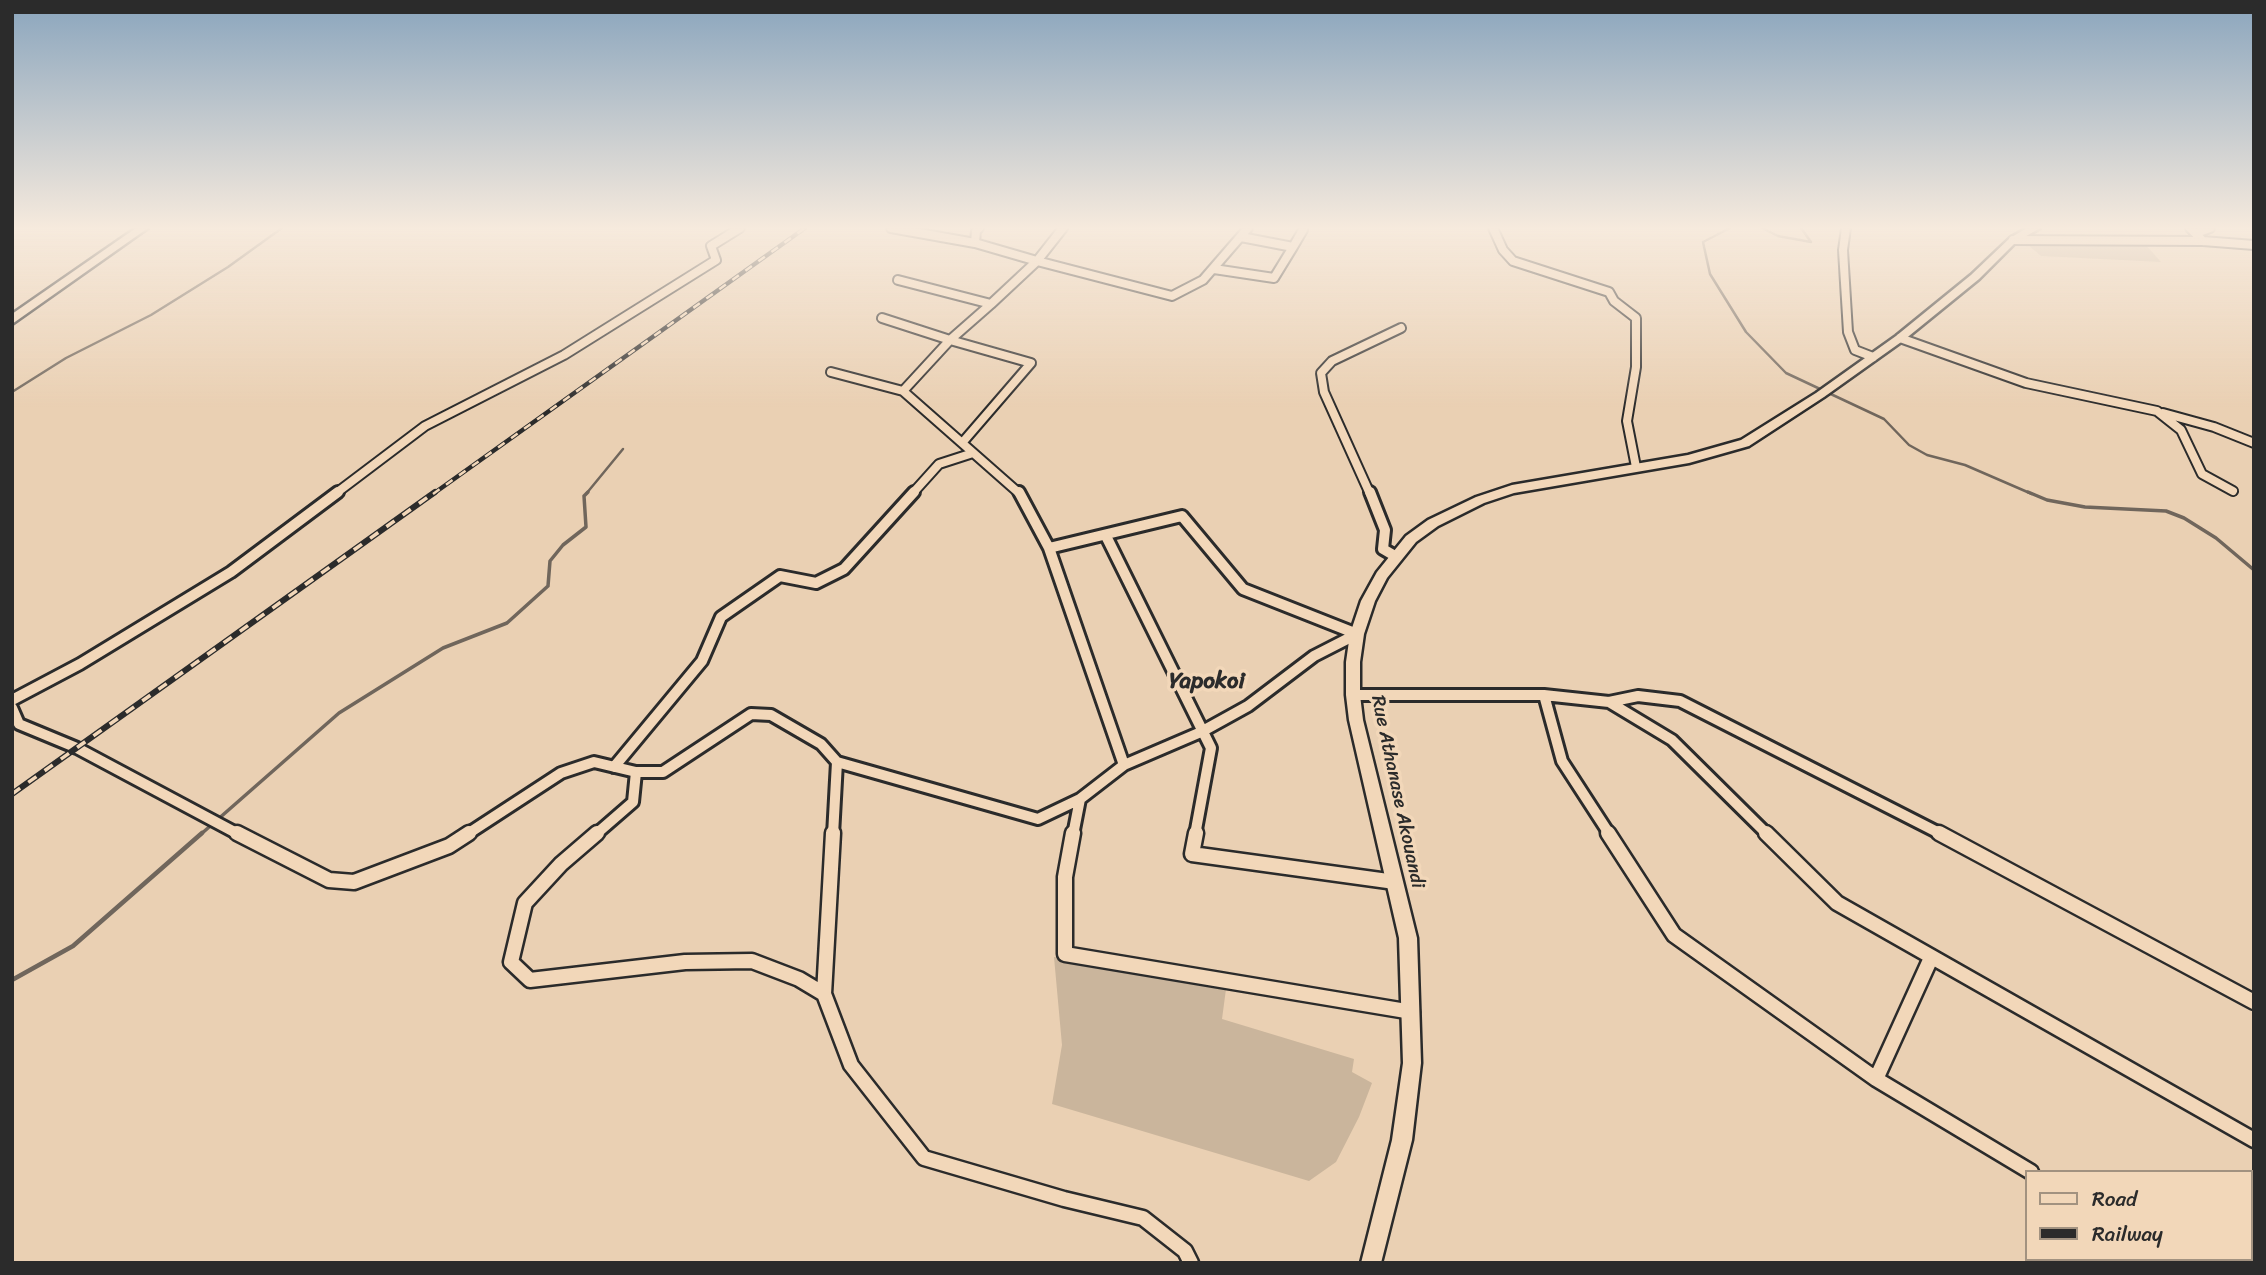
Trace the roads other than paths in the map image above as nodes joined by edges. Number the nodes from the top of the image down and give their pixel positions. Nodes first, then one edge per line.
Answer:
1 (45, 288) edge
2 (58, 288) edge
3 (672, 288) edge
4 (927, 288) edge
5 (1009, 288) edge
6 (1139, 288) edge
7 (1190, 288) edge
8 (1594, 288) edge
9 (1846, 288) edge
10 (1962, 288) edge
11 (991, 304) junction
12 (12, 310) edge
13 (882, 318) dead end
14 (12, 320) edge
15 (1401, 328) dead end
16 (1900, 338) junction
17 (950, 340) junction
18 (1873, 357) junction
19 (831, 372) dead end
20 (903, 391) junction
21 (2157, 411) junction
22 (962, 443) junction
23 (2254, 443) edge
24 (973, 453) junction
25 (1636, 467) junction
26 (2233, 491) dead end
27 (1106, 536) junction
28 (1049, 548) junction
29 (1395, 556) junction
30 (1356, 634) junction
31 (1353, 695) junction
32 (1544, 695) junction
33 (12, 700) edge
34 (1609, 702) junction
35 (12, 708) edge
36 (1201, 732) junction
37 (837, 762) junction
38 (1124, 765) junction
39 (614, 767) junction
40 (636, 772) junction
41 (1080, 799) junction
42 (1395, 881) junction
43 (1931, 958) junction
44 (824, 994) junction
45 (2254, 1002) edge
46 (1412, 1012) junction
47 (1876, 1079) junction
48 (2254, 1140) edge
49 (2028, 1170) edge
50 (1191, 1263) edge
51 (1371, 1263) edge

1 - 12 main road
2 - 14 main road
3 - 33 street
4 - 11 street
5 - 11 street
6 - 7 street
8 - 25 street
9 - 18 street
10 - 16 street, Rue Athanase Akouandi
11 - 17 street
13 - 17 street
15 - 29 street
16 - 18 street, Rue Athanase Akouandi
16 - 21 street
17 - 20 street
17 - 22 street
18 - 25 street, Rue Athanase Akouandi
19 - 20 street
20 - 22 street
21 - 23 street
21 - 26 street
22 - 24 street
24 - 28 street
24 - 39 street
25 - 29 street, Rue Athanase Akouandi
27 - 28 street
27 - 30 street
27 - 36 street
28 - 38 street
29 - 30 street, Rue Athanase Akouandi
30 - 31 street, Rue Athanase Akouandi
30 - 36 street
31 - 32 street
31 - 42 street, Rue Athanase Akouandi
32 - 34 street
32 - 47 street
34 - 43 street
34 - 45 street
35 - 39 street
36 - 38 street
36 - 42 street
37 - 40 street
37 - 41 street
37 - 44 street
38 - 41 street
39 - 40 street
40 - 44 street
41 - 46 street
42 - 46 street, Rue Athanase Akouandi
43 - 47 street
43 - 48 street
44 - 50 street
46 - 51 street, Rue Athanase Akouandi
47 - 49 street

